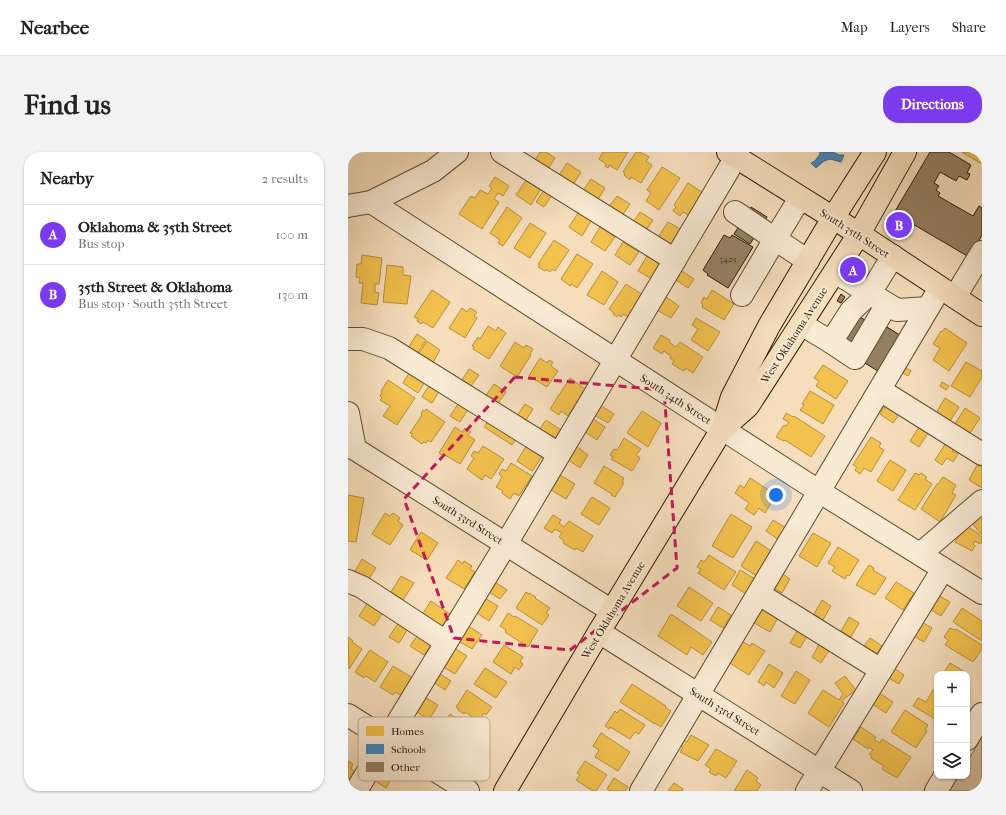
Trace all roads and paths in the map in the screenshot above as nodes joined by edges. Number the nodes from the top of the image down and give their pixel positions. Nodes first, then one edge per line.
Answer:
1 (457, 152) edge
2 (502, 152) edge
3 (875, 152) edge
4 (905, 152) edge
5 (732, 155) edge
6 (800, 198) junction
7 (371, 202) junction
8 (348, 206) edge
9 (735, 212) dead end
10 (833, 218) junction
11 (859, 234) junction
12 (776, 239) junction
13 (982, 252) edge
14 (893, 256) junction
15 (675, 260) junction
16 (808, 261) junction
17 (835, 272) junction
18 (948, 293) junction
19 (742, 295) dead end
20 (879, 298) junction
21 (928, 308) junction
22 (982, 315) edge
23 (801, 324) junction
24 (348, 339) edge
25 (831, 342) junction
26 (616, 360) junction
27 (880, 390) junction
28 (348, 413) edge
29 (722, 429) junction
30 (352, 450) edge
31 (559, 454) junction
32 (982, 454) edge
33 (820, 492) junction
34 (982, 501) edge
35 (506, 544) junction
36 (920, 554) junction
37 (943, 569) junction
38 (348, 581) edge
39 (982, 593) edge
40 (759, 594) junction
41 (612, 611) junction
42 (599, 632) junction
43 (446, 642) junction
44 (881, 670) junction
45 (699, 695) junction
46 (982, 714) edge
47 (348, 715) edge
48 (400, 717) edge
49 (358, 721) edge
50 (970, 734) edge
51 (819, 771) junction
52 (943, 779) edge
53 (362, 781) edge
54 (452, 781) edge
55 (356, 791) edge
56 (468, 791) edge
57 (505, 791) edge
58 (641, 791) edge
59 (807, 791) edge
60 (851, 791) edge
61 (936, 791) edge

1 - 7 street
2 - 15 street
3 - 10 main road, West Oklahoma Avenue
4 - 11 main road, West Oklahoma Avenue
5 - 6 main road, South 35th Street
5 - 15 street
6 - 10 main road, South 35th Street
6 - 12 street
7 - 8 street
7 - 26 street, South 34th Street
9 - 12 street
10 - 11 main road, South 35th Street
10 - 16 main road, West Oklahoma Avenue
11 - 14 main road, South 35th Street
11 - 17 main road, West Oklahoma Avenue
12 - 16 street
12 - 19 street
13 - 18 street
14 - 18 main road, South 35th Street
14 - 20 street
15 - 26 street
16 - 29 main road, West Oklahoma Avenue
17 - 20 street
17 - 23 main road, West Oklahoma Avenue
18 - 21 street
18 - 22 main road, South 35th Street
20 - 21 street
20 - 25 street
20 - 25 street
21 - 27 street
23 - 25 street
23 - 29 main road, West Oklahoma Avenue
24 - 31 street
26 - 29 street, South 34th Street
26 - 31 street
27 - 32 street
27 - 33 street
28 - 30 street, South 33rd Street
29 - 33 street, South 34th Street
29 - 41 main road, West Oklahoma Avenue
30 - 35 street, South 33rd Street
31 - 35 street
33 - 36 street, South 34th Street
33 - 40 street
34 - 36 street
35 - 41 street, South 33rd Street
35 - 43 street
36 - 37 street, South 34th Street
37 - 39 street, South 34th Street
37 - 44 street
38 - 43 street
40 - 44 street
40 - 45 street
41 - 42 main road, West Oklahoma Avenue
42 - 45 street, South 33rd Street
42 - 57 main road, West Oklahoma Avenue
43 - 48 street
44 - 51 street
45 - 51 street, South 33rd Street
45 - 58 street
46 - 50 street
47 - 49 street
51 - 59 street
51 - 60 street, South 33rd Street
52 - 61 street
53 - 55 street
54 - 56 street

